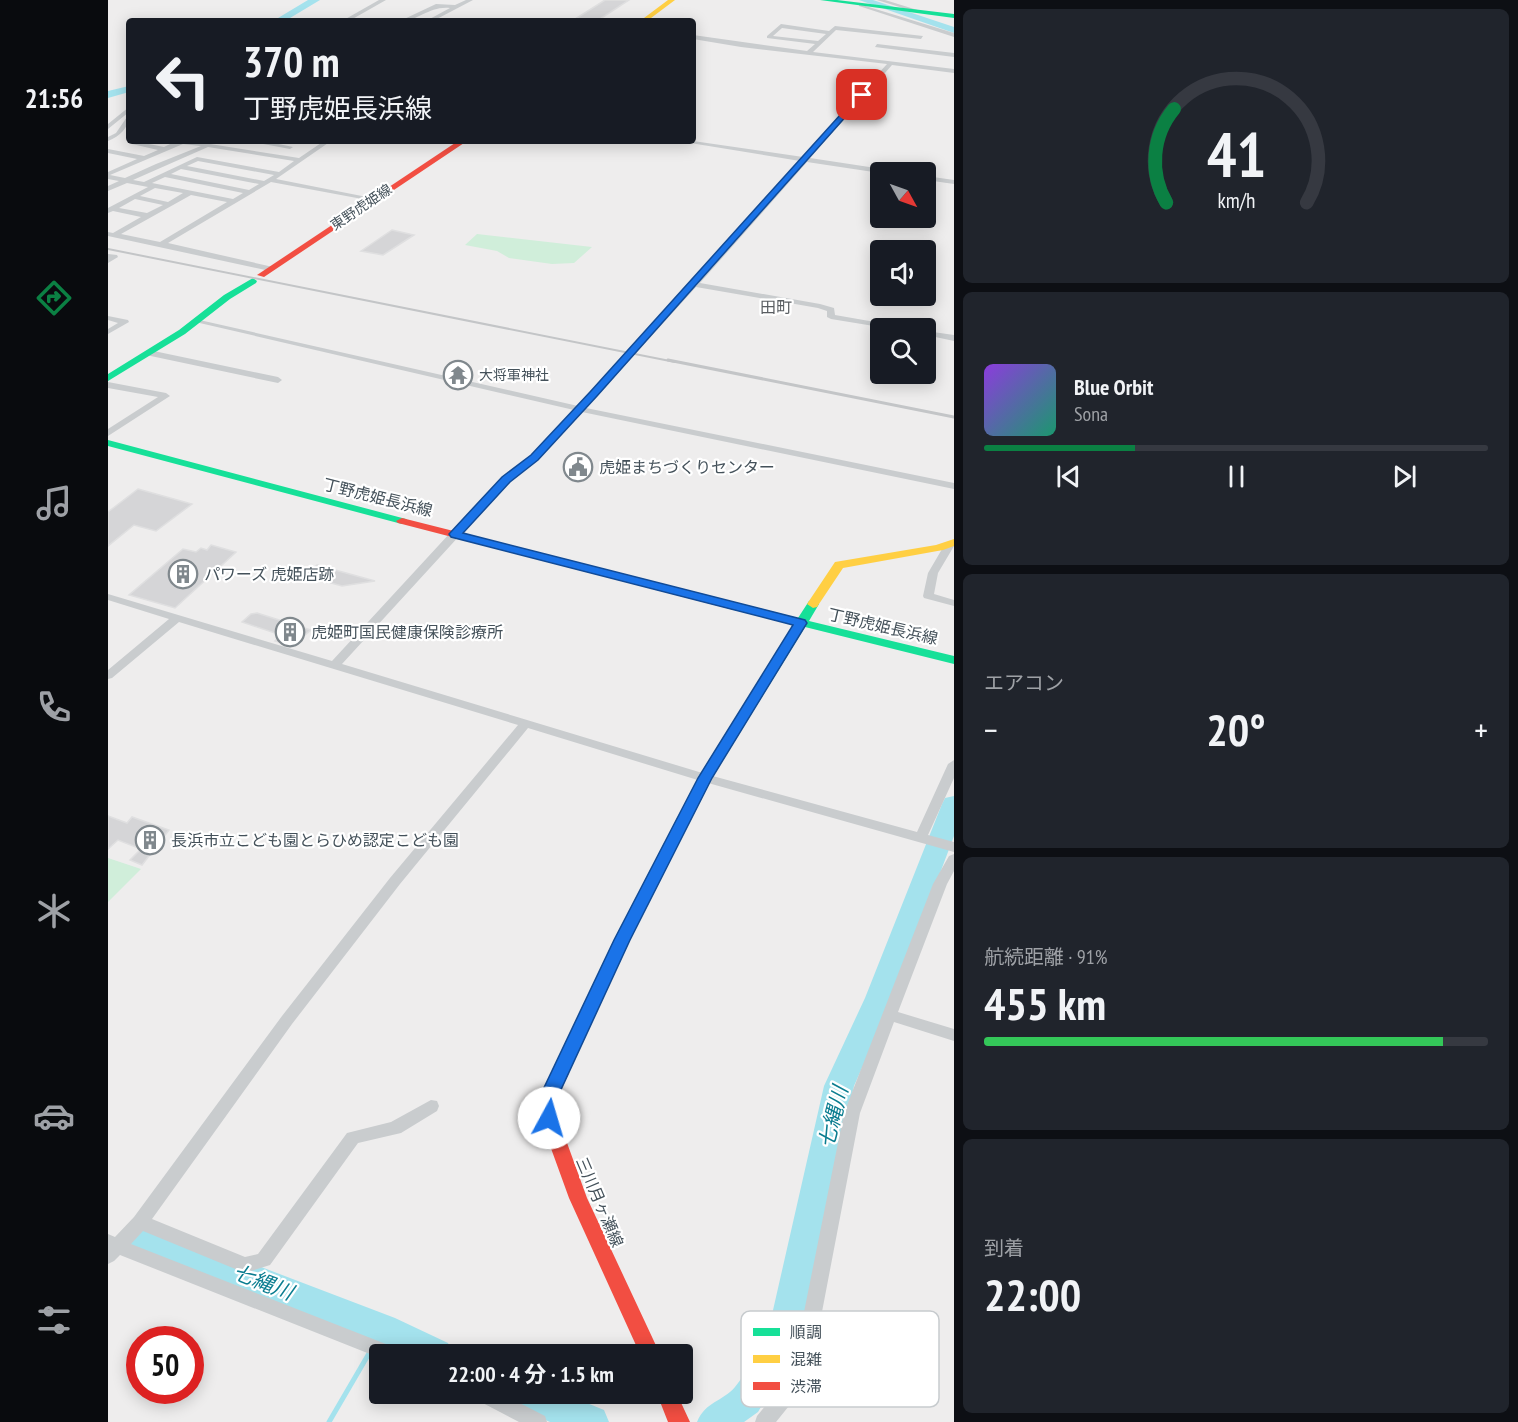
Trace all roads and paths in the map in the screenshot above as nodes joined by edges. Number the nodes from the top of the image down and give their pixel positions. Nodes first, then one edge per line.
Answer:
1 (383, 0) edge
2 (470, 0) edge
3 (672, 0) edge
4 (824, 0) edge
5 (880, 0) edge
6 (456, 7) junction
7 (916, 15) junction
8 (954, 16) edge
9 (350, 18) edge
10 (410, 18) edge
11 (435, 18) edge
12 (647, 18) edge
13 (931, 27) junction
14 (831, 33) junction
15 (951, 34) edge
16 (891, 35) junction
17 (696, 37) edge
18 (942, 39) dead end
19 (885, 40) junction
20 (919, 40) junction
21 (820, 43) junction
22 (877, 46) junction
23 (937, 46) junction
24 (954, 48) edge
25 (931, 52) junction
26 (809, 53) junction
27 (868, 53) junction
28 (954, 55) edge
29 (860, 59) junction
30 (925, 59) junction
31 (891, 63) junction
32 (954, 63) edge
33 (920, 66) junction
34 (954, 71) edge
35 (126, 112) edge
36 (126, 121) edge
37 (108, 127) edge
38 (126, 127) edge
39 (118, 134) junction
40 (126, 135) edge
41 (108, 139) edge
42 (696, 143) edge
43 (139, 144) edge
44 (175, 144) edge
45 (198, 144) edge
46 (212, 144) edge
47 (244, 144) edge
48 (270, 144) edge
49 (295, 144) edge
50 (324, 144) edge
51 (456, 144) edge
52 (209, 146) junction
53 (290, 147) junction
54 (164, 149) junction
55 (233, 149) junction
56 (108, 151) edge
57 (276, 156) junction
58 (144, 158) junction
59 (300, 160) junction
60 (805, 160) junction
61 (108, 164) edge
62 (124, 167) junction
63 (181, 167) junction
64 (870, 169) edge
65 (280, 174) junction
66 (108, 175) edge
67 (165, 175) junction
68 (936, 179) edge
69 (126, 181) junction
70 (267, 182) junction
71 (954, 182) edge
72 (146, 184) junction
73 (154, 186) junction
74 (108, 189) edge
75 (249, 192) junction
76 (189, 193) junction
77 (133, 197) junction
78 (373, 199) junction
79 (233, 201) junction
80 (169, 204) junction
81 (110, 210) edge
82 (149, 216) junction
83 (111, 235) edge
84 (161, 244) junction
85 (108, 256) edge
86 (108, 261) edge
87 (261, 275) junction
88 (692, 284) junction
89 (108, 318) edge
90 (195, 321) junction
91 (870, 323) edge
92 (108, 332) edge
93 (936, 335) edge
94 (954, 338) edge
95 (149, 353) junction
96 (108, 378) edge
97 (278, 380) dead end
98 (108, 385) edge
99 (580, 409) junction
100 (108, 433) edge
101 (108, 443) edge
102 (954, 486) edge
103 (455, 534) junction
104 (951, 544) edge
105 (108, 597) edge
106 (954, 603) edge
107 (177, 618) junction
108 (800, 623) junction
109 (954, 660) edge
110 (334, 666) junction
111 (108, 676) edge
112 (525, 724) junction
113 (954, 764) edge
114 (705, 778) junction
115 (921, 837) junction
116 (954, 847) edge
117 (954, 859) edge
118 (889, 1015) junction
119 (954, 1035) edge
120 (431, 1106) dead end
121 (140, 1222) junction
122 (111, 1248) edge
123 (813, 1311) edge
124 (645, 1344) edge
125 (369, 1346) edge
126 (503, 1404) edge
127 (672, 1404) edge
128 (776, 1407) edge
129 (538, 1422) edge
130 (679, 1422) edge
131 (764, 1422) edge

1 - 9 street
2 - 6 street
3 - 12 main road
4 - 7 main road
5 - 7 street
6 - 10 street
6 - 11 street
7 - 8 main road
7 - 13 street
7 - 16 street
13 - 15 street
13 - 20 street
14 - 16 street
14 - 21 street
14 - 21 street
15 - 18 street
16 - 19 street
16 - 20 street
17 - 26 street
19 - 20 street
19 - 22 street
20 - 23 street
21 - 26 street
22 - 25 street
22 - 27 street
23 - 24 street
23 - 25 street
25 - 28 street
25 - 30 street
26 - 29 street
27 - 29 street
27 - 30 street
29 - 31 street
30 - 32 street
30 - 33 street
31 - 33 street
31 - 60 street
33 - 34 street
35 - 37 street
36 - 39 street
38 - 39 street
39 - 40 street
39 - 41 street
42 - 60 street
43 - 54 street
44 - 54 street
45 - 52 street
46 - 52 street
47 - 55 street
48 - 53 street
49 - 53 street
50 - 59 street
51 - 78 main road, 東野虎姫線
52 - 55 street
52 - 69 street
53 - 57 street
54 - 58 street
55 - 57 street
56 - 58 street
57 - 59 street
58 - 62 street
59 - 65 street
60 - 64 street
60 - 88 street
61 - 62 street
62 - 66 street
63 - 65 street
63 - 67 street
63 - 70 street
65 - 70 street
66 - 69 street
67 - 72 street
67 - 75 street
68 - 71 street
69 - 72 street
69 - 74 street
70 - 75 street
70 - 78 street
72 - 73 street
73 - 76 street
73 - 77 street
75 - 79 street
76 - 79 street
76 - 80 street
77 - 80 street
77 - 81 street
78 - 87 main road, 東野虎姫線
79 - 84 street
80 - 82 street
81 - 82 street
82 - 83 street
83 - 84 street
84 - 87 street
85 - 86 street
87 - 90 main road, 東野虎姫線
88 - 91 street
88 - 99 street
89 - 92 street
90 - 95 main road, 東野虎姫線
90 - 99 street
93 - 94 street
95 - 96 main road, 東野虎姫線
95 - 97 street
98 - 100 street
99 - 102 street
99 - 103 street
101 - 103 main road, 丁野虎姫長浜線
103 - 108 main road, 丁野虎姫長浜線
103 - 110 street
104 - 106 street
104 - 108 main road, 三川月ヶ瀬線
105 - 107 street
107 - 110 street
107 - 111 street
108 - 109 main road, 丁野虎姫長浜線
108 - 114 main road, 三川月ヶ瀬線
110 - 112 street
112 - 114 street
112 - 121 street
113 - 115 street
114 - 115 street
114 - 124 main road, 三川月ヶ瀬線
115 - 116 street
117 - 118 street
118 - 119 street
118 - 123 street
120 - 121 street
121 - 122 street
122 - 125 street
126 - 129 street
127 - 130 main road
128 - 131 street

